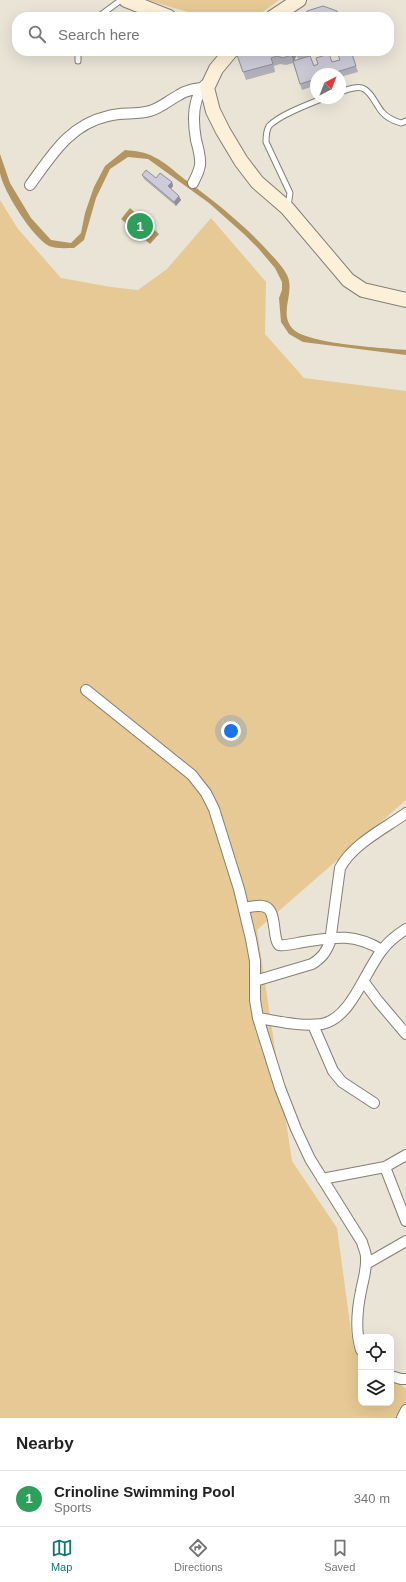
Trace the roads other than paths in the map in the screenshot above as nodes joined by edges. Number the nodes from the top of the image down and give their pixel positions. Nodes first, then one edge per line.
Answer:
1 (120, 0) edge
2 (126, 0) edge
3 (298, 0) edge
4 (104, 12) edge
5 (156, 12) edge
6 (280, 12) edge
7 (78, 56) edge
8 (227, 56) edge
9 (78, 61) dead end
10 (206, 84) junction
11 (346, 90) edge
12 (310, 104) edge
13 (406, 121) edge
14 (193, 183) dead end
15 (30, 185) dead end
16 (287, 208) junction
17 (406, 300) edge
18 (86, 690) dead end
19 (406, 813) edge
20 (244, 908) junction
21 (406, 929) edge
22 (330, 938) junction
23 (382, 950) junction
24 (255, 981) junction
25 (364, 982) junction
26 (258, 1018) junction
27 (313, 1025) junction
28 (406, 1034) edge
29 (374, 1103) dead end
30 (406, 1155) edge
31 (385, 1167) junction
32 (322, 1179) junction
33 (406, 1221) edge
34 (406, 1241) edge
35 (366, 1264) junction
36 (358, 1342) edge
37 (394, 1377) edge
38 (406, 1379) edge
39 (406, 1410) edge
40 (402, 1418) edge

1 - 4 lane
2 - 5 street
3 - 6 street
7 - 9 lane
8 - 10 street
10 - 14 street
10 - 15 street
10 - 16 street
11 - 13 lane
12 - 16 lane
16 - 17 street
18 - 20 street
19 - 22 street
20 - 22 street
20 - 24 street
21 - 23 street
22 - 23 street
22 - 24 street
23 - 25 street
24 - 26 street
25 - 27 street
25 - 28 street
26 - 27 street
26 - 32 street
27 - 29 street
30 - 31 street
31 - 32 street
31 - 33 street
32 - 35 street
34 - 35 street
35 - 36 street
37 - 38 street
39 - 40 street

